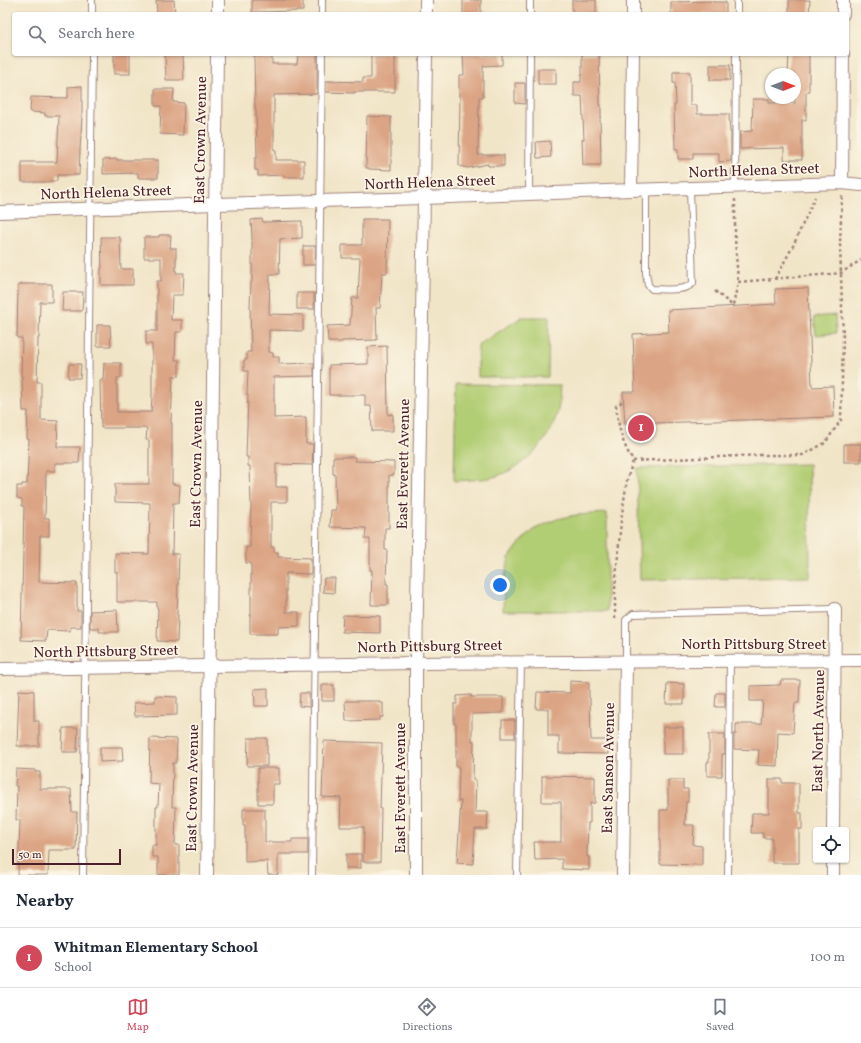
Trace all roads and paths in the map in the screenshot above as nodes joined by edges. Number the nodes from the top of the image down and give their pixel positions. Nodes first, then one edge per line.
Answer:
1 (92, 0) edge
2 (218, 0) edge
3 (322, 0) edge
4 (426, 0) edge
5 (530, 0) edge
6 (633, 0) edge
7 (737, 0) edge
8 (843, 0) edge
9 (92, 12) edge
10 (218, 12) edge
11 (322, 12) edge
12 (426, 12) edge
13 (530, 12) edge
14 (633, 12) edge
15 (737, 12) edge
16 (843, 12) edge
17 (92, 56) edge
18 (217, 56) edge
19 (322, 56) edge
20 (426, 56) edge
21 (530, 56) edge
22 (633, 56) edge
23 (736, 56) edge
24 (843, 56) edge
25 (842, 183) junction
26 (821, 184) junction
27 (735, 186) junction
28 (861, 186) edge
29 (690, 188) junction
30 (631, 190) junction
31 (646, 190) junction
32 (529, 194) junction
33 (424, 198) junction
34 (321, 201) junction
35 (215, 204) junction
36 (90, 209) junction
37 (0, 212) edge
38 (861, 260) edge
39 (841, 273) junction
40 (775, 279) junction
41 (738, 282) junction
42 (715, 291) dead end
43 (624, 401) dead end
44 (633, 461) junction
45 (835, 609) joint
46 (615, 622) dead end
47 (730, 660) junction
48 (835, 660) junction
49 (861, 660) edge
50 (521, 661) junction
51 (626, 661) junction
52 (416, 663) junction
53 (314, 664) junction
54 (210, 665) junction
55 (86, 668) junction
56 (0, 669) edge
57 (833, 827) edge
58 (833, 863) edge
59 (83, 875) edge
60 (207, 875) edge
61 (312, 875) edge
62 (416, 875) edge
63 (517, 875) edge
64 (623, 875) edge
65 (728, 875) edge
66 (833, 875) edge

1 - 9 lane
2 - 10 street
3 - 11 lane
4 - 12 street
5 - 13 lane
6 - 14 street
7 - 15 lane
8 - 16 street
17 - 36 lane
18 - 35 street, East Crown Avenue
19 - 34 lane
20 - 33 street, East Everett Avenue
21 - 32 lane
22 - 30 street
23 - 27 lane
24 - 25 street
25 - 26 street, North Helena Street
25 - 28 street, North Helena Street
25 - 39 path
26 - 27 street, North Helena Street
26 - 40 path
27 - 29 street, North Helena Street
27 - 41 path
29 - 31 street, North Helena Street
29 - 31 lane
30 - 31 street, North Helena Street
30 - 32 street, North Helena Street
32 - 33 street, North Helena Street
33 - 34 street, North Helena Street
33 - 52 street, East Everett Avenue
34 - 35 street, North Helena Street
34 - 53 lane
35 - 36 street, North Helena Street
35 - 54 street, East Crown Avenue
36 - 37 street, North Helena Street
36 - 55 lane
38 - 39 path
39 - 40 path
39 - 44 path
40 - 41 path
41 - 42 path
43 - 44 path
44 - 46 path
45 - 48 street, East North Avenue
45 - 51 lane
47 - 48 street, North Pittsburg Street
47 - 51 street, North Pittsburg Street
47 - 65 lane
48 - 49 street, North Pittsburg Street
48 - 57 street, East North Avenue
50 - 51 street, North Pittsburg Street
50 - 52 street, North Pittsburg Street
50 - 63 lane
51 - 64 street, East Sanson Avenue
52 - 53 street, North Pittsburg Street
52 - 62 street, East Everett Avenue
53 - 54 street, North Pittsburg Street
53 - 61 lane
54 - 55 street, North Pittsburg Street
54 - 60 street, East Crown Avenue
55 - 56 street, North Pittsburg Street
55 - 59 lane
58 - 66 street

